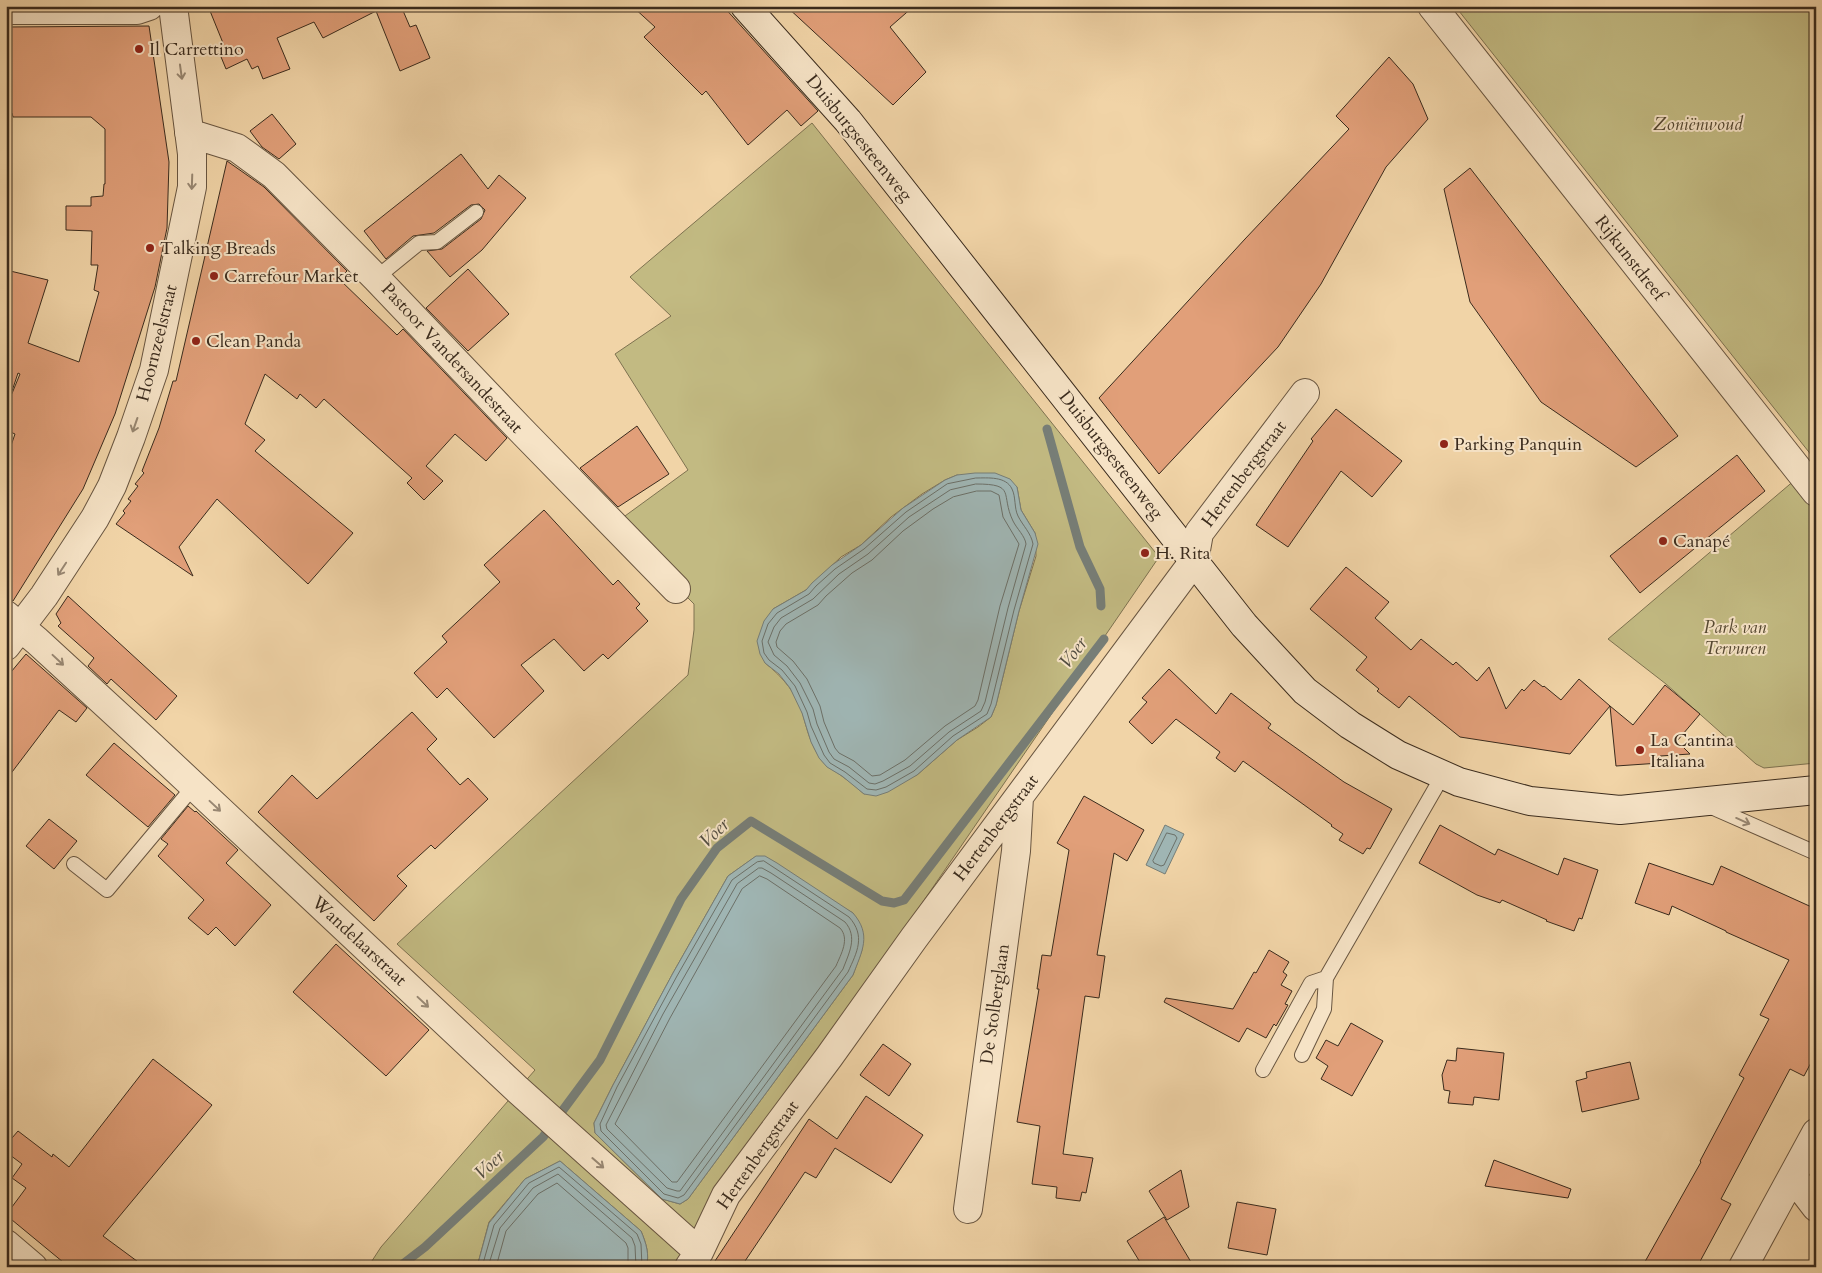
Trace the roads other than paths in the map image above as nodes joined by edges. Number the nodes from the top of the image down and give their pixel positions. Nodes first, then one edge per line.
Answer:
1 (149, 6) edge
2 (173, 6) edge
3 (745, 6) edge
4 (6, 10) edge
5 (1438, 14) edge
6 (189, 133) junction
7 (476, 212) dead end
8 (376, 278) junction
9 (1305, 393) dead end
10 (1816, 492) edge
11 (1194, 561) junction
12 (676, 589) dead end
13 (11, 629) edge
14 (1442, 775) junction
15 (194, 786) junction
16 (1816, 790) edge
17 (1019, 797) junction
18 (1699, 802) junction
19 (1816, 852) edge
20 (74, 864) dead end
21 (1326, 978) junction
22 (1302, 1055) dead end
23 (1263, 1070) dead end
24 (1816, 1133) edge
25 (1793, 1177) junction
26 (1816, 1207) edge
27 (968, 1209) dead end
28 (6, 1244) edge
29 (694, 1259) edge
30 (33, 1267) edge
31 (1743, 1267) edge

1 - 4 street
2 -> 6 street, Hoornzeelstraat
3 - 11 street, Duisburgsesteenweg
5 - 10 street, Rijkunstdreef
6 - 8 street, Pastoor Vandersandestraat
6 -> 13 street, Hoornzeelstraat
7 - 8 lane
8 - 12 street, Pastoor Vandersandestraat
9 - 11 street, Hertenbergstraat
11 - 14 street, Duisburgsesteenweg
11 - 17 street, Hertenbergstraat
13 -> 15 street, Wandelaarstraat
14 - 18 street, Duisburgsesteenweg
14 - 21 lane
15 - 20 lane
15 -> 29 street, Wandelaarstraat
16 - 18 street, Duisburgsesteenweg
17 - 27 street, De Stolberglaan
17 - 29 street, Hertenbergstraat
18 -> 19 lane, Duisburgsesteenweg
21 - 22 lane
21 - 23 lane
24 - 25 street
25 - 26 street
25 - 31 street
28 - 30 street

